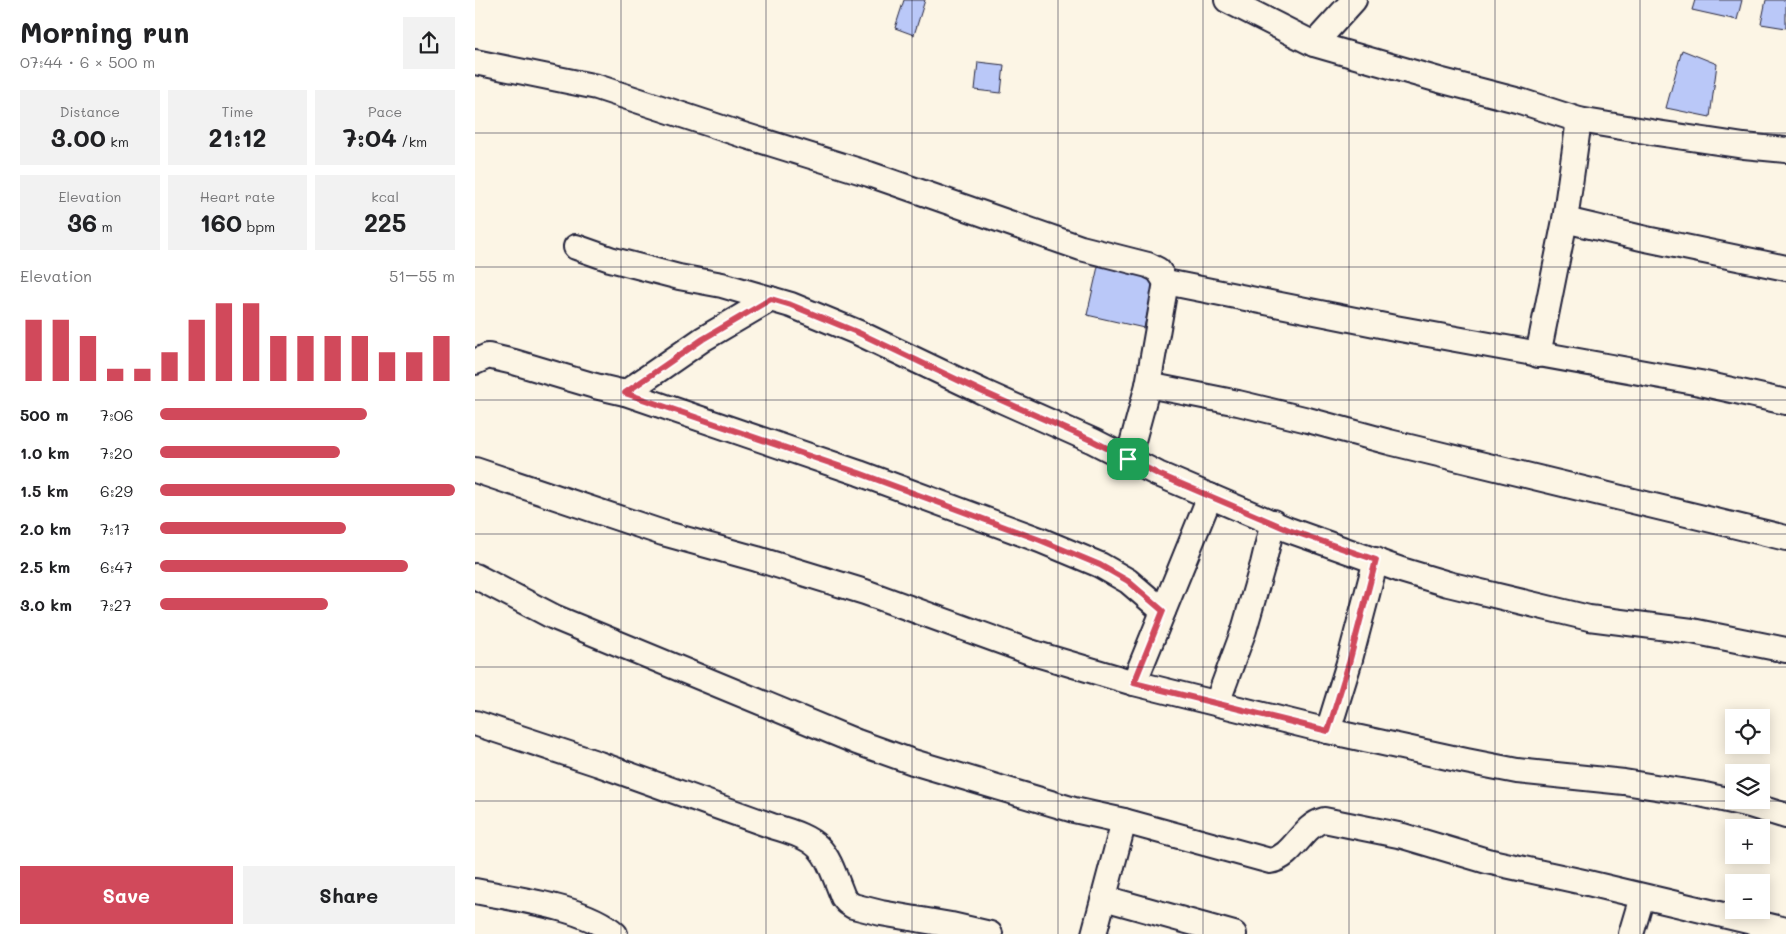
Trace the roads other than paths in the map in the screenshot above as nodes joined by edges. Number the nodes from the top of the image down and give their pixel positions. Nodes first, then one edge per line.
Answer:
1 (1227, 0) edge
2 (1354, 0) edge
3 (1314, 44) junction
4 (475, 62) edge
5 (1579, 120) junction
6 (1786, 150) edge
7 (1565, 220) junction
8 (575, 247) dead end
9 (1786, 268) edge
10 (1166, 282) junction
11 (771, 299) junction
12 (1538, 354) junction
13 (475, 362) edge
14 (1147, 385) junction
15 (625, 393) junction
16 (1786, 402) edge
17 (1128, 459) junction
18 (475, 470) edge
19 (1210, 496) junction
20 (1273, 522) junction
21 (1786, 538) edge
22 (1376, 560) junction
23 (475, 576) edge
24 (1163, 611) junction
25 (1786, 650) edge
26 (1134, 683) junction
27 (1217, 703) junction
28 (475, 723) edge
29 (1328, 731) junction
30 (1786, 816) edge
31 (1124, 821) junction
32 (475, 891) edge
33 (1642, 896) junction
34 (1104, 898) junction
35 (1786, 930) edge
36 (615, 934) edge
37 (990, 934) edge
38 (1094, 934) edge
39 (1230, 934) edge
40 (1631, 934) edge

1 - 3 street
2 - 3 street
3 - 5 street
4 - 10 street
5 - 6 street
5 - 7 street
7 - 9 street
7 - 12 street
8 - 11 street
10 - 12 street
10 - 14 street
11 - 15 street
11 - 17 street
12 - 16 street
13 - 15 street
14 - 17 street
14 - 21 street
15 - 24 street
17 - 19 street
18 - 26 street
19 - 20 street
19 - 24 street
20 - 22 street
20 - 27 street
22 - 25 street
22 - 29 street
23 - 31 street
24 - 26 street
26 - 27 street
27 - 29 street
28 - 37 street
29 - 30 street
31 - 33 street
31 - 34 street
32 - 36 street
33 - 35 street
33 - 40 street
34 - 38 street
34 - 39 street

